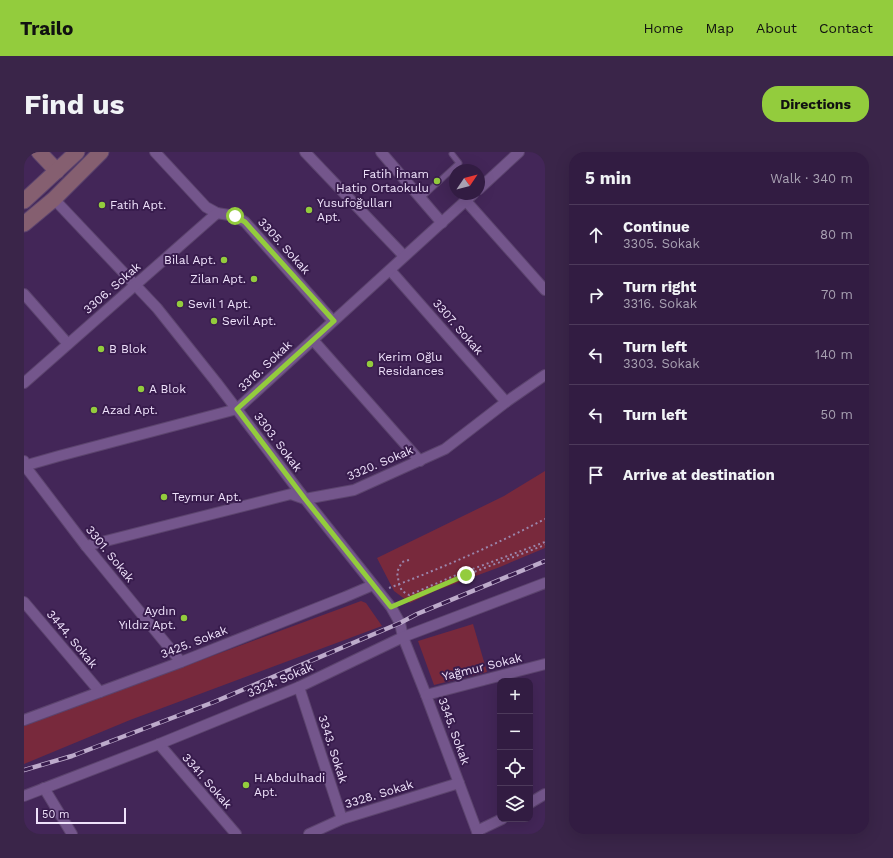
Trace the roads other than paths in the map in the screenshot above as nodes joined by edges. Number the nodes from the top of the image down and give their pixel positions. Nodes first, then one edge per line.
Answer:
1 (39, 152) edge
2 (77, 152) edge
3 (101, 152) edge
4 (155, 152) edge
5 (305, 152) edge
6 (382, 152) edge
7 (519, 152) edge
8 (452, 154) dead end
9 (57, 171) junction
10 (485, 183) edge
11 (421, 198) junction
12 (54, 199) junction
13 (466, 200) edge
14 (471, 200) edge
15 (24, 201) edge
16 (217, 213) junction
17 (442, 223) junction
18 (24, 224) edge
19 (404, 256) junction
20 (390, 270) junction
21 (135, 285) junction
22 (545, 290) edge
23 (24, 294) edge
24 (334, 321) junction
25 (312, 340) junction
26 (68, 344) junction
27 (545, 375) edge
28 (24, 384) edge
29 (506, 402) junction
30 (237, 409) junction
31 (420, 461) junction
32 (24, 464) edge
33 (305, 499) junction
34 (86, 546) junction
35 (545, 583) edge
36 (376, 588) junction
37 (24, 602) edge
38 (403, 637) junction
39 (181, 662) junction
40 (545, 664) edge
41 (298, 687) junction
42 (100, 692) junction
43 (426, 695) junction
44 (24, 720) edge
45 (159, 744) junction
46 (459, 783) junction
47 (44, 788) junction
48 (545, 794) edge
49 (24, 796) edge
50 (533, 802) edge
51 (342, 819) junction
52 (497, 822) edge
53 (478, 832) edge
54 (72, 834) edge
55 (236, 834) edge
56 (309, 834) edge

1 - 9 main road
2 - 9 main road
3 - 12 main road
4 - 16 street, 3305. Sokak
5 - 19 street
6 - 11 street
7 - 10 street
8 - 11 lane
9 - 15 main road
11 - 17 street
12 - 18 main road
12 - 21 street, 3303. Sokak
13 - 17 street, 3316. Sokak
14 - 22 street
16 - 21 street, 3306. Sokak
16 - 24 street, 3305. Sokak
17 - 19 street, 3316. Sokak
19 - 20 street, 3316. Sokak
20 - 24 street, 3316. Sokak
20 - 29 street, 3307. Sokak
21 - 26 street, 3306. Sokak
21 - 30 street, 3303. Sokak
23 - 26 street
24 - 25 street, 3316. Sokak
25 - 30 street, 3316. Sokak
25 - 31 street
26 - 28 street, 3306. Sokak
27 - 29 street, 3320. Sokak
29 - 31 street, 3320. Sokak
30 - 32 street, 3316. Sokak
30 - 33 street, 3303. Sokak
31 - 33 street, 3320. Sokak
32 - 34 street, 3301. Sokak
33 - 34 street, 3320. Sokak
33 - 36 street, 3303. Sokak
34 - 39 street, 3301. Sokak
35 - 38 street, 3324. Sokak
36 - 38 street, 3303. Sokak
36 - 39 street, 3425. Sokak
37 - 42 street, 3444. Sokak
38 - 41 street, 3324. Sokak
38 - 43 street, 3345. Sokak
39 - 42 street, 3425. Sokak
40 - 43 street, Yağmur Sokak
41 - 45 street, 3324. Sokak
41 - 51 street, 3343. Sokak
42 - 44 street, 3425. Sokak
43 - 46 street, 3345. Sokak
45 - 47 street, 3324. Sokak
45 - 55 street, 3341. Sokak
46 - 51 street, 3328. Sokak
46 - 53 street, 3345. Sokak
47 - 49 street, 3324. Sokak
47 - 54 street
48 - 50 street
51 - 56 street, 3328. Sokak
52 - 53 street

